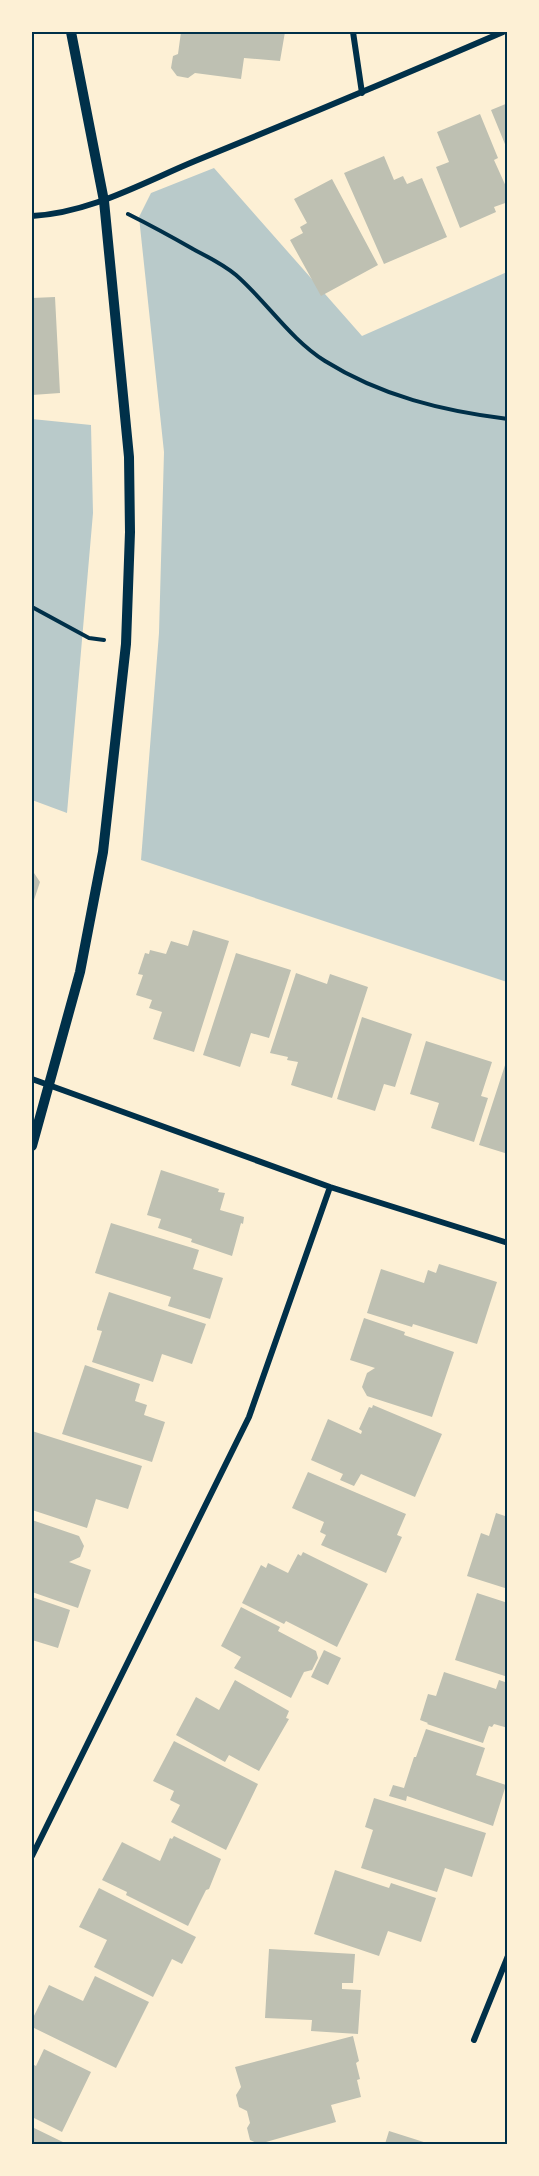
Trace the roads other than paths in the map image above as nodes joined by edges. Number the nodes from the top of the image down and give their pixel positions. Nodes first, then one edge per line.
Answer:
1 (70, 32) edge
2 (353, 32) edge
3 (503, 32) edge
4 (362, 93) junction
5 (104, 201) junction
6 (32, 216) edge
7 (32, 1079) edge
8 (49, 1085) junction
9 (32, 1146) edge
10 (330, 1188) junction
11 (507, 1243) edge
12 (32, 1856) edge
13 (507, 1956) edge
14 (474, 2040) dead end

1 - 5 street
2 - 4 street
3 - 4 street
4 - 5 street
5 - 6 street
5 - 8 street
7 - 8 street
8 - 9 street
8 - 10 street
10 - 11 street
10 - 12 street
13 - 14 street

